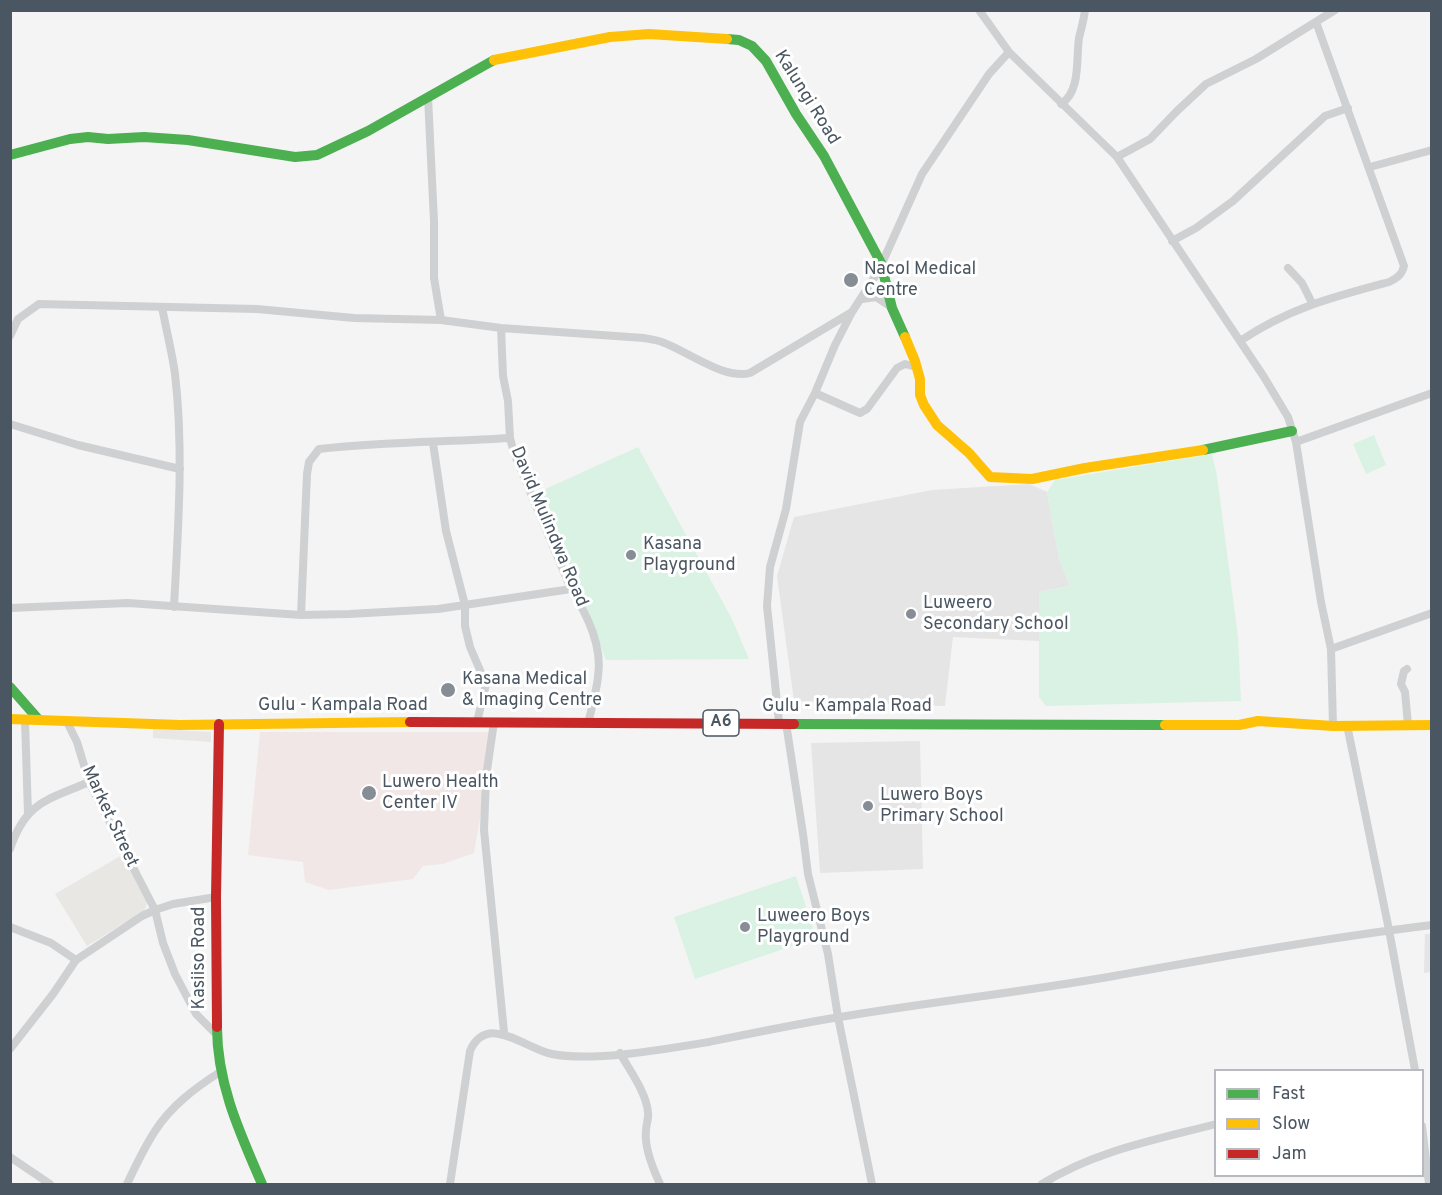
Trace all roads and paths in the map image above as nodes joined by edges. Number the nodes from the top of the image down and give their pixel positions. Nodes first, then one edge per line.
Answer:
1 (979, 10) edge
2 (1085, 10) edge
3 (1335, 10) edge
4 (1316, 21) junction
5 (1009, 52) junction
6 (428, 97) junction
7 (1061, 104) junction
8 (1348, 108) junction
9 (1431, 150) edge
10 (10, 155) edge
11 (1117, 157) junction
12 (1370, 167) junction
13 (1172, 241) junction
14 (881, 262) junction
15 (1288, 268) dead end
16 (861, 299) junction
17 (1312, 303) junction
18 (162, 307) junction
19 (892, 308) junction
20 (852, 312) junction
21 (441, 320) junction
22 (501, 328) junction
23 (10, 336) edge
24 (1240, 341) junction
25 (916, 367) junction
26 (815, 393) junction
27 (1431, 393) edge
28 (10, 424) edge
29 (1292, 430) junction
30 (510, 438) junction
31 (1296, 442) junction
32 (433, 443) junction
33 (180, 469) junction
34 (571, 589) junction
35 (465, 605) junction
36 (174, 607) junction
37 (10, 608) edge
38 (1431, 613) edge
39 (301, 615) junction
40 (1331, 649) junction
41 (1407, 669) dead end
42 (10, 687) edge
43 (10, 719) edge
44 (25, 720) junction
45 (39, 720) junction
46 (67, 722) junction
47 (477, 722) junction
48 (494, 722) junction
49 (782, 722) junction
50 (588, 723) junction
51 (219, 724) junction
52 (1347, 725) junction
53 (1408, 725) junction
54 (1431, 725) edge
55 (1333, 726) junction
56 (89, 782) junction
57 (28, 814) junction
58 (10, 849) edge
59 (216, 897) junction
60 (154, 910) junction
61 (1431, 925) edge
62 (10, 927) edge
63 (1389, 930) junction
64 (76, 960) junction
65 (838, 1017) junction
66 (504, 1032) junction
67 (217, 1035) junction
68 (10, 1049) edge
69 (620, 1053) junction
70 (1415, 1069) edge
71 (219, 1072) junction
72 (1214, 1124) edge
73 (1425, 1133) edge
74 (10, 1157) edge
75 (50, 1185) edge
76 (127, 1185) edge
77 (262, 1185) edge
78 (450, 1185) edge
79 (660, 1185) edge
80 (872, 1185) edge
81 (1042, 1185) edge
82 (1429, 1185) edge

1 - 5 street
2 - 7 street
3 - 4 street
4 - 8 street
4 - 11 street
5 - 7 street
5 - 14 street
6 - 10 main road, Kalungi Road
6 - 14 main road, Kalungi Road
6 - 21 street
7 - 11 street
8 - 12 street
8 - 13 street
9 - 12 street
11 - 13 street
12 - 17 street
13 - 24 street
14 - 16 street
14 - 19 main road, Kalungi Road
15 - 17 street
16 - 19 street
16 - 20 street
17 - 24 street
18 - 21 street
18 - 23 street
18 - 33 street
19 - 25 main road, Kalungi Road
20 - 22 street
20 - 26 street
21 - 22 street
22 - 30 street, David Mulindwa Road
24 - 29 street
25 - 26 street
25 - 29 main road, Kalungi Road
26 - 49 street
27 - 31 street
28 - 33 street
29 - 31 street
30 - 32 street
30 - 34 street, David Mulindwa Road
31 - 40 street
32 - 35 street
32 - 39 street
33 - 36 street
34 - 35 street
34 - 50 street, David Mulindwa Road
35 - 39 street
35 - 47 street
36 - 37 street
36 - 39 street
38 - 40 street
40 - 55 street
41 - 53 street
42 - 45 main road
43 - 44 main road, Gulu - Kampala Road / A6
44 - 45 main road, Gulu - Kampala Road / A6
44 - 57 street
45 - 46 main road, Gulu - Kampala Road / A6
46 - 51 main road, Gulu - Kampala Road / A6
46 - 56 street, Market Street
47 - 48 main road, Gulu - Kampala Road / A6
47 - 51 main road, Gulu - Kampala Road / A6
48 - 50 main road, Gulu - Kampala Road / A6
48 - 66 street
49 - 50 main road, Gulu - Kampala Road / A6
49 - 55 main road, Gulu - Kampala Road / A6
49 - 65 street
51 - 59 main road, Kasiiso Road
52 - 53 main road, Gulu - Kampala Road / A6
52 - 55 main road, Gulu - Kampala Road / A6
52 - 63 street
53 - 54 main road, Gulu - Kampala Road / A6
56 - 57 street
56 - 60 street, Market Street
57 - 58 street
59 - 60 street
59 - 67 main road, Kasiiso Road
60 - 64 street
60 - 67 street, Market Street
61 - 63 street
62 - 64 street
63 - 65 street
63 - 70 street
64 - 68 street
65 - 69 street
65 - 80 street
66 - 69 street
66 - 78 street
67 - 71 main road, Kasiiso Road
69 - 79 street
71 - 76 street
71 - 77 main road, Kasiiso Road
72 - 81 street
73 - 82 street
74 - 75 street

